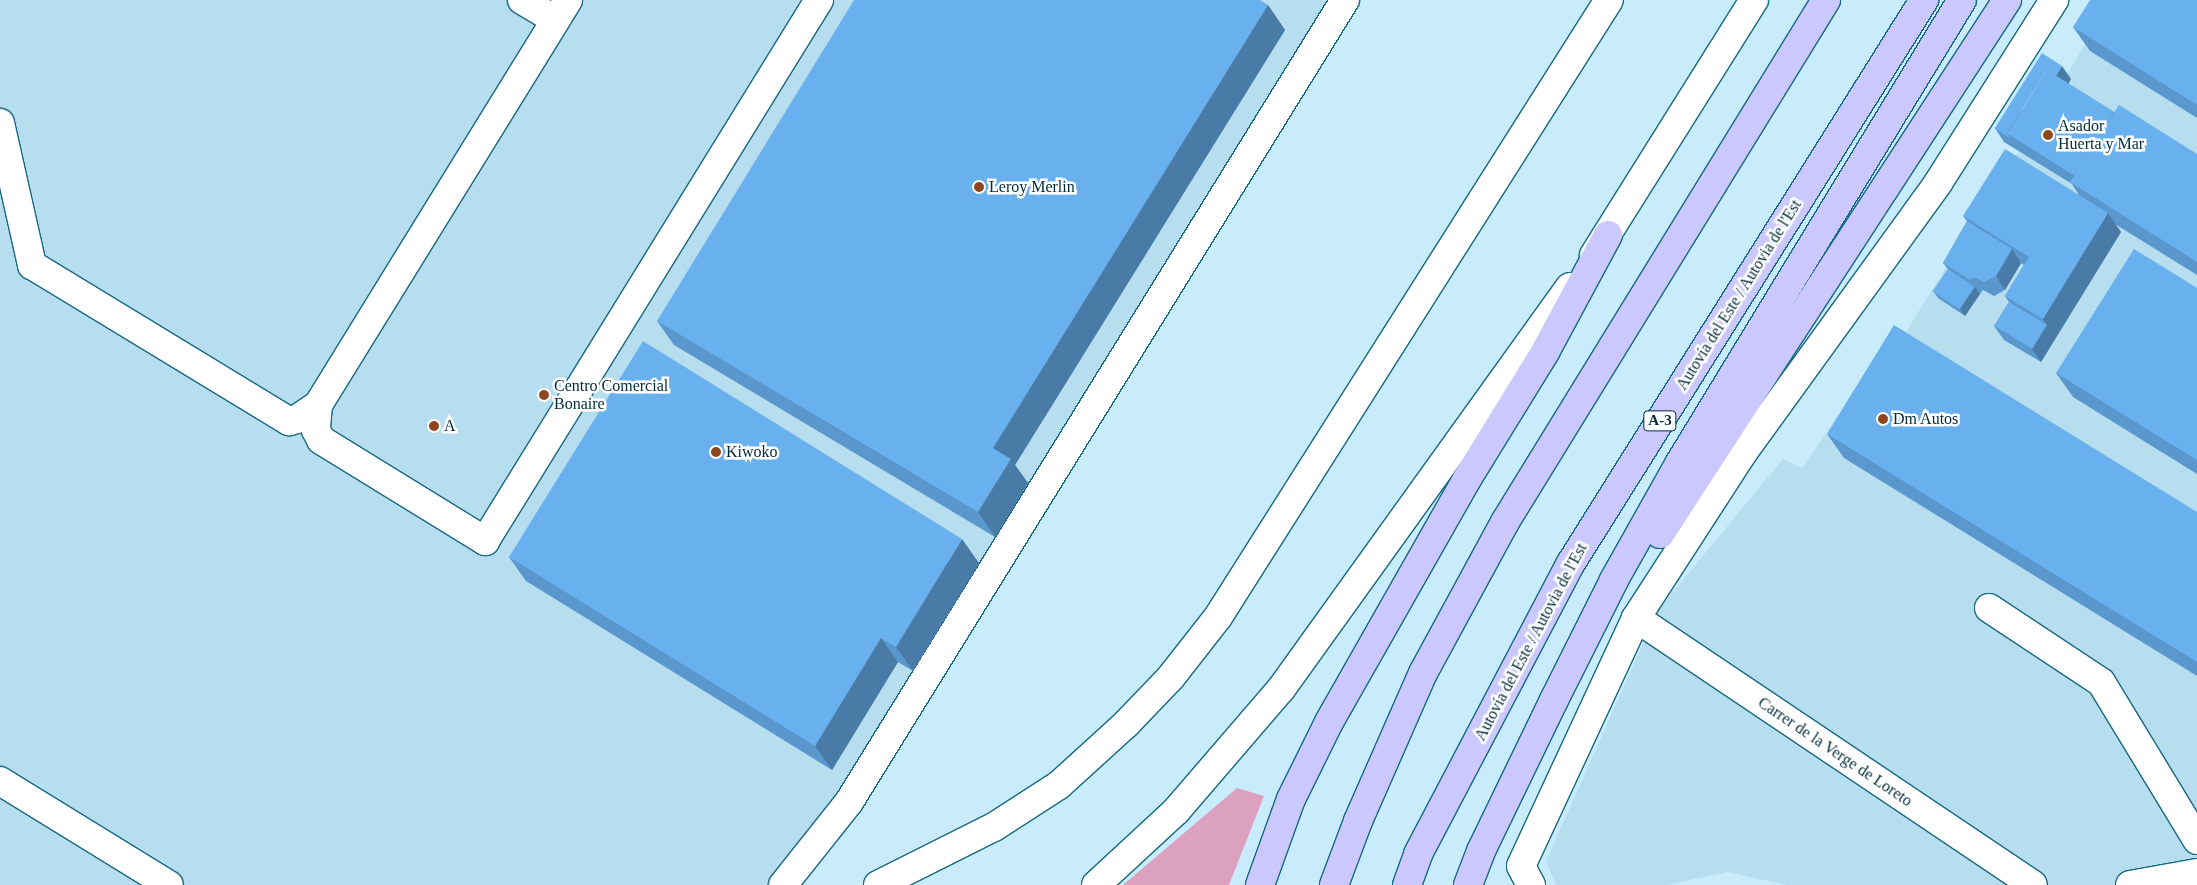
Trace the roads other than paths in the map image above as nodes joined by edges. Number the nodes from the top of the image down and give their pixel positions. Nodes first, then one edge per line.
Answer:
1 (522, 0) edge
2 (819, 0) edge
3 (1345, 0) edge
4 (1609, 0) edge
5 (1754, 0) edge
6 (1826, 0) edge
7 (1924, 0) edge
8 (1962, 0) edge
9 (2007, 0) edge
10 (2054, 0) edge
11 (562, 10) edge
12 (0, 123) edge
13 (1608, 235) junction
14 (318, 405) junction
15 (1989, 608) dead end
16 (1636, 618) junction
17 (1554, 700) junction
18 (0, 780) edge
19 (2197, 840) edge
20 (2197, 873) edge
21 (1526, 875) edge
22 (169, 885) edge
23 (783, 885) edge
24 (878, 885) edge
25 (1096, 885) edge
26 (1260, 885) edge
27 (1334, 885) edge
28 (1407, 885) edge
29 (1468, 885) edge
30 (2033, 885) edge
31 (2130, 885) edge

1 - 11 street
2 - 14 street
3 - 23 street
4 - 24 street
5 - 13 street
6 - 27 highway
7 - 28 highway, Autovía del Este / Autovia de l'Est / A-3
8 - 17 highway
9 - 17 highway
10 - 16 street
11 - 14 street
12 - 14 street
13 - 25 street
13 - 26 highway
15 - 19 street
16 - 21 street
16 - 30 street, Carrer de la Verge de Loreto
17 - 29 highway
18 - 22 street
20 - 31 street

